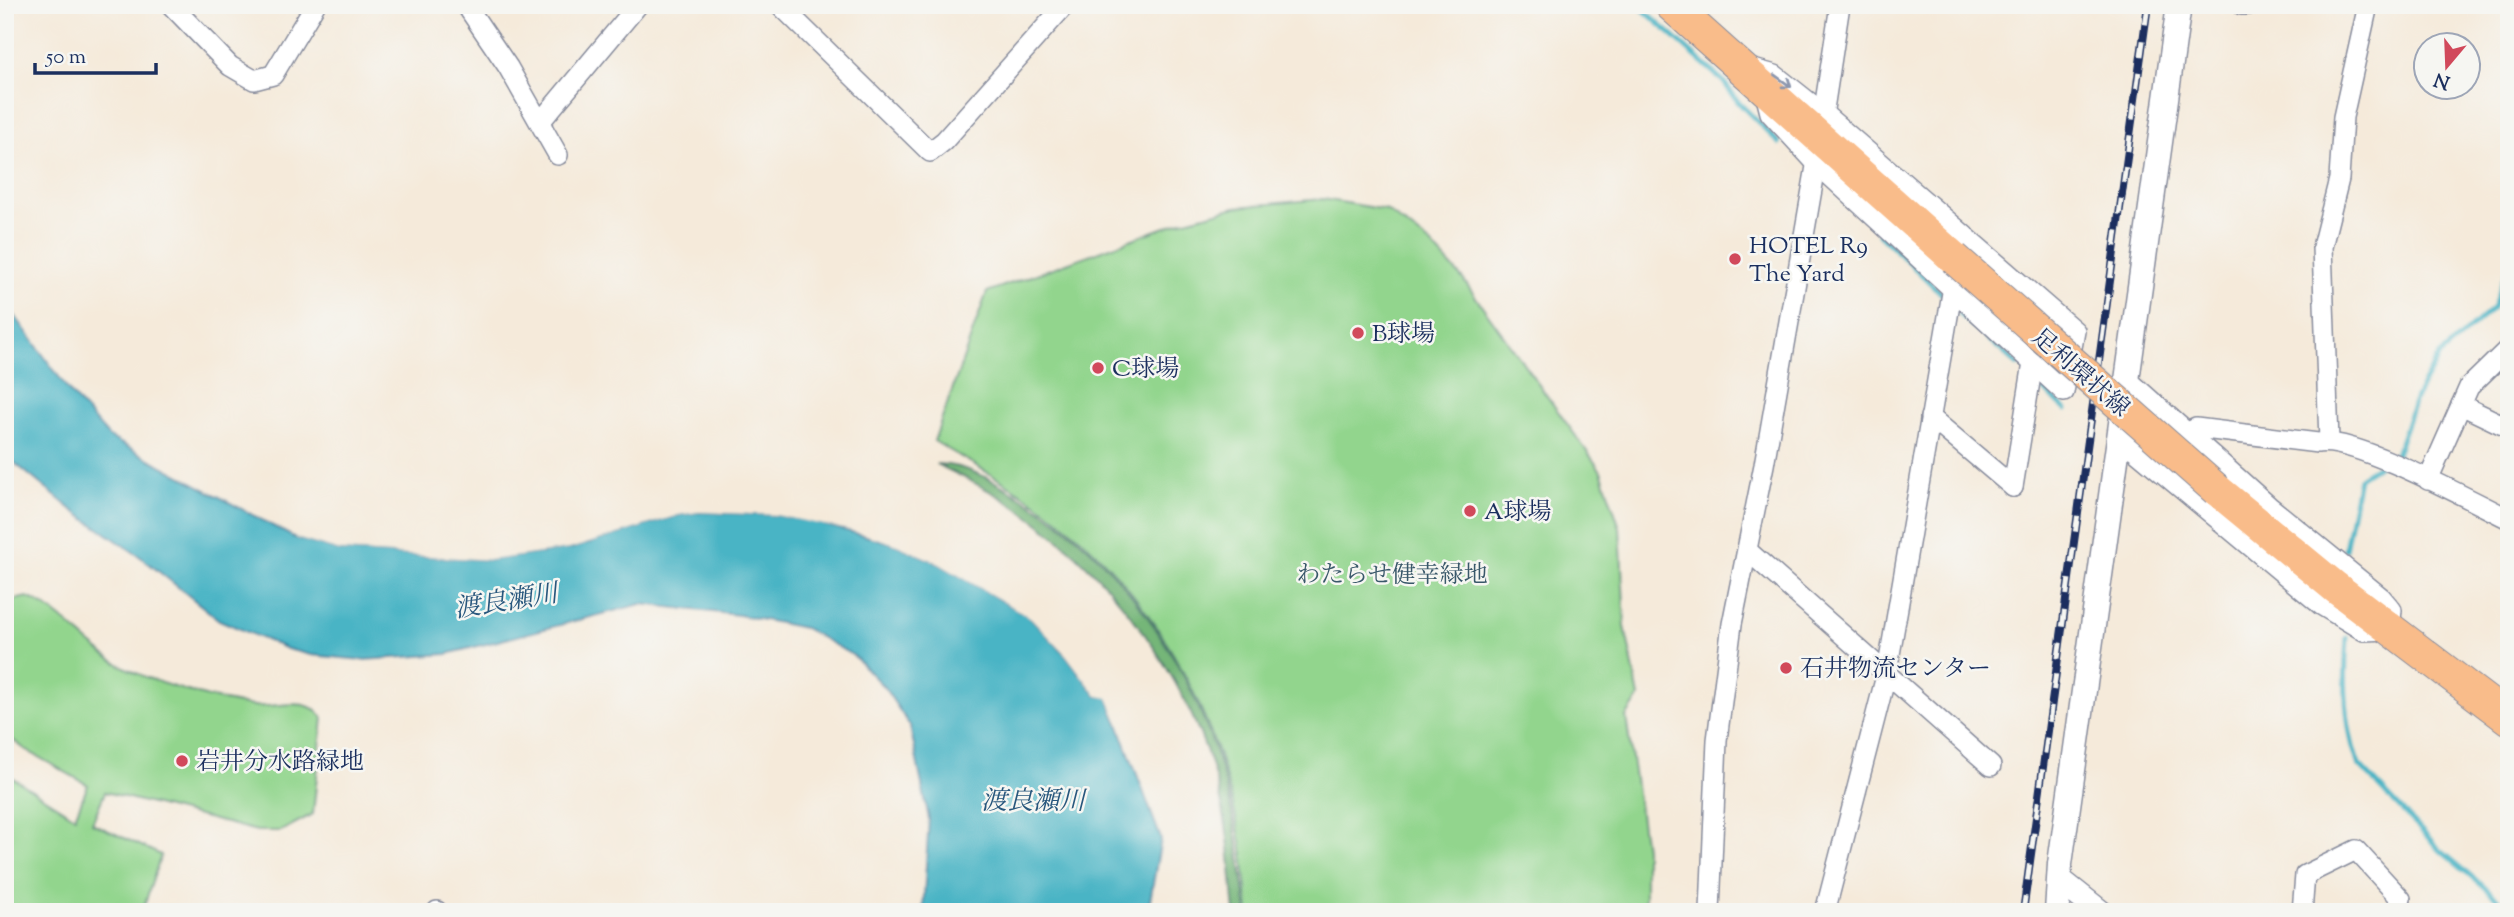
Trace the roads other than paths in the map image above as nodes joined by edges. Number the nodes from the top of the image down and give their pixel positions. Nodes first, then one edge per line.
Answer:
1 (171, 5) edge
2 (316, 5) edge
3 (466, 5) edge
4 (638, 5) edge
5 (780, 5) edge
6 (1065, 5) edge
7 (1671, 5) edge
8 (1840, 5) edge
9 (2179, 5) edge
10 (2242, 5) edge
11 (2248, 5) edge
12 (2368, 5) edge
13 (1735, 63) junction
14 (541, 121) junction
15 (1820, 139) junction
16 (558, 155) dead end
17 (1953, 272) junction
18 (2509, 348) edge
19 (2033, 363) junction
20 (2127, 379) junction
21 (2461, 405) junction
22 (1930, 417) junction
23 (2509, 428) edge
24 (2185, 434) junction
25 (2118, 436) junction
26 (2329, 441) junction
27 (2428, 480) junction
28 (2509, 519) edge
29 (1748, 551) junction
30 (2390, 630) junction
31 (1887, 672) junction
32 (2509, 719) edge
33 (1991, 766) dead end
34 (2061, 881) junction
35 (2401, 899) dead end
36 (1710, 912) edge
37 (1825, 912) edge
38 (2057, 912) edge
39 (2100, 912) edge
40 (2302, 912) edge

1 - 2 street
3 - 14 street
4 - 14 street
5 - 6 street
7 - 13 main road, 足利環状線
8 - 15 street
9 - 20 street
10 - 11 street
12 - 26 street
13 - 15 main road, 足利環状線
13 -> 15 street
14 - 16 street
15 - 17 main road, 足利環状線
15 - 19 street
15 - 29 street
17 - 19 street
17 - 22 street
17 - 30 main road, 足利環状線, bridge
18 - 21 street
19 - 22 street
20 - 24 street
20 - 25 street
21 - 23 street
21 - 27 street
22 - 31 street
24 - 26 street
24 - 30 street
25 - 30 street
25 - 34 street
26 - 27 street
27 - 28 street
29 - 31 street
29 - 36 street
30 - 32 main road, 足利環状線
31 - 33 street
31 - 37 street
34 - 38 street
34 - 39 street
35 - 40 street

